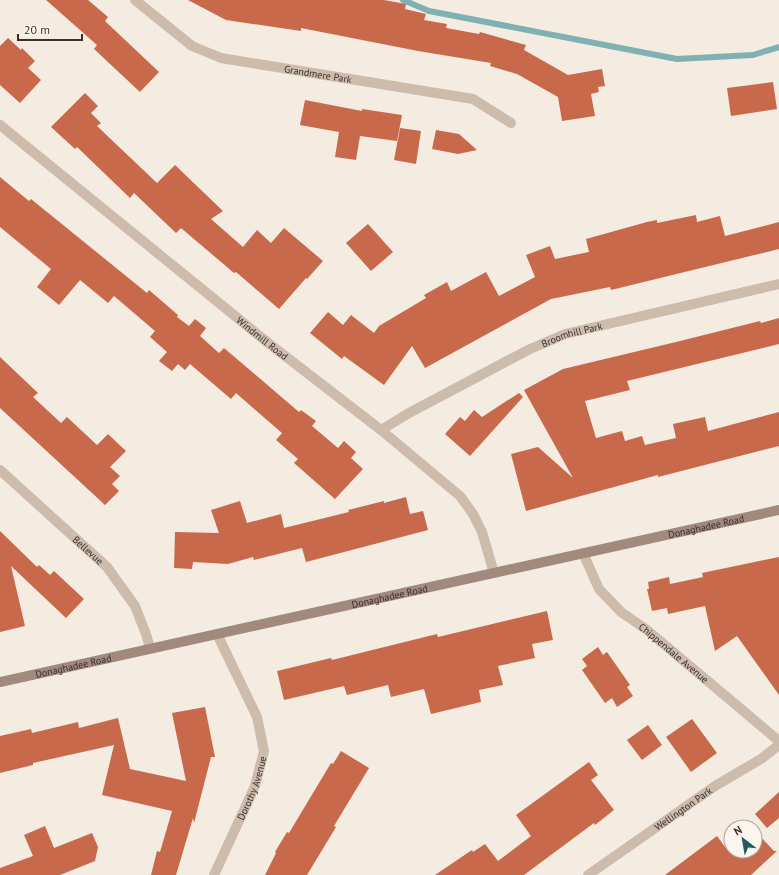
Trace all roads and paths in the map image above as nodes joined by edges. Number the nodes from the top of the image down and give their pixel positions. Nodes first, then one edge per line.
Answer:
1 (135, 0) edge
2 (512, 123) dead end
3 (0, 125) edge
4 (779, 284) edge
5 (381, 430) junction
6 (0, 470) edge
7 (779, 510) edge
8 (583, 553) junction
9 (494, 572) junction
10 (217, 634) junction
11 (150, 648) junction
12 (0, 682) edge
13 (779, 741) edge
14 (779, 745) edge
15 (600, 872) edge
16 (214, 875) edge
17 (588, 875) edge

1 - 2 street, Grandmere Park
3 - 5 street, Windmill Road
4 - 5 street, Broomhill Park
5 - 9 street, Windmill Road
6 - 11 street, Bellevue
7 - 8 main road, Donaghadee Road
8 - 9 main road, Donaghadee Road
8 - 13 street, Chippendale Avenue
9 - 10 main road, Donaghadee Road
10 - 11 main road, Donaghadee Road
10 - 16 street, Dorothy Avenue
11 - 12 main road, Donaghadee Road
14 - 15 street, Wellington Park
15 - 17 street, Wellington Park

